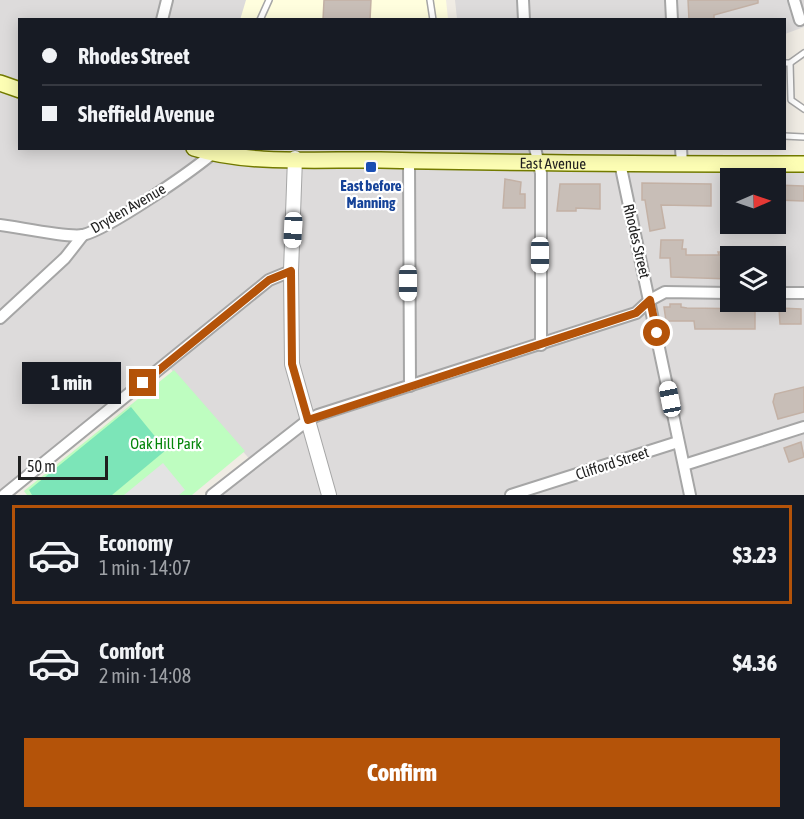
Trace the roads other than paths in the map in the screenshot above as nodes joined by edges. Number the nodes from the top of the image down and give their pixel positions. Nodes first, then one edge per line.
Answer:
1 (167, 0) edge
2 (269, 0) edge
3 (430, 0) edge
4 (523, 0) edge
5 (671, 0) edge
6 (794, 0) edge
7 (162, 18) edge
8 (261, 18) edge
9 (433, 18) edge
10 (524, 18) edge
11 (672, 18) edge
12 (800, 20) dead end
13 (804, 53) edge
14 (787, 63) edge
15 (0, 84) edge
16 (18, 89) edge
17 (788, 100) edge
18 (804, 109) edge
19 (786, 136) edge
20 (804, 137) edge
21 (536, 150) edge
22 (681, 150) edge
23 (214, 152) edge
24 (295, 158) junction
25 (409, 160) junction
26 (541, 163) junction
27 (620, 163) junction
28 (682, 164) junction
29 (804, 164) edge
30 (0, 225) edge
31 (83, 235) junction
32 (291, 271) junction
33 (720, 293) edge
34 (786, 293) edge
35 (804, 294) edge
36 (650, 300) junction
37 (0, 318) edge
38 (541, 345) junction
39 (410, 386) junction
40 (308, 420) junction
41 (804, 427) edge
42 (678, 442) junction
43 (684, 465) junction
44 (6, 491) edge
45 (212, 495) edge
46 (329, 495) edge
47 (510, 495) edge
48 (690, 495) edge

1 - 7 street
2 - 8 lane
3 - 9 lane
4 - 10 street
5 - 11 street
6 - 12 street
13 - 14 lane
14 - 17 lane
15 - 16 main road
17 - 18 lane
19 - 20 lane
21 - 26 street
22 - 28 street
23 - 24 main road, East Avenue
23 - 31 street, Dryden Avenue
24 - 25 main road, East Avenue
24 - 32 street
25 - 26 main road, East Avenue
25 - 39 street
26 - 27 main road, East Avenue
26 - 38 street
27 - 28 main road, East Avenue
27 - 36 street, Rhodes Street
28 - 29 main road, East Avenue
30 - 31 street, Dryden Avenue
31 - 37 street
32 - 40 street
32 - 44 street
33 - 36 street
34 - 35 street
36 - 38 street
36 - 42 street, Rhodes Street
38 - 39 street
39 - 40 street
40 - 45 street
40 - 46 street
41 - 43 street
42 - 43 street, Rhodes Street
42 - 47 street, Clifford Street
43 - 48 street, Rhodes Street

